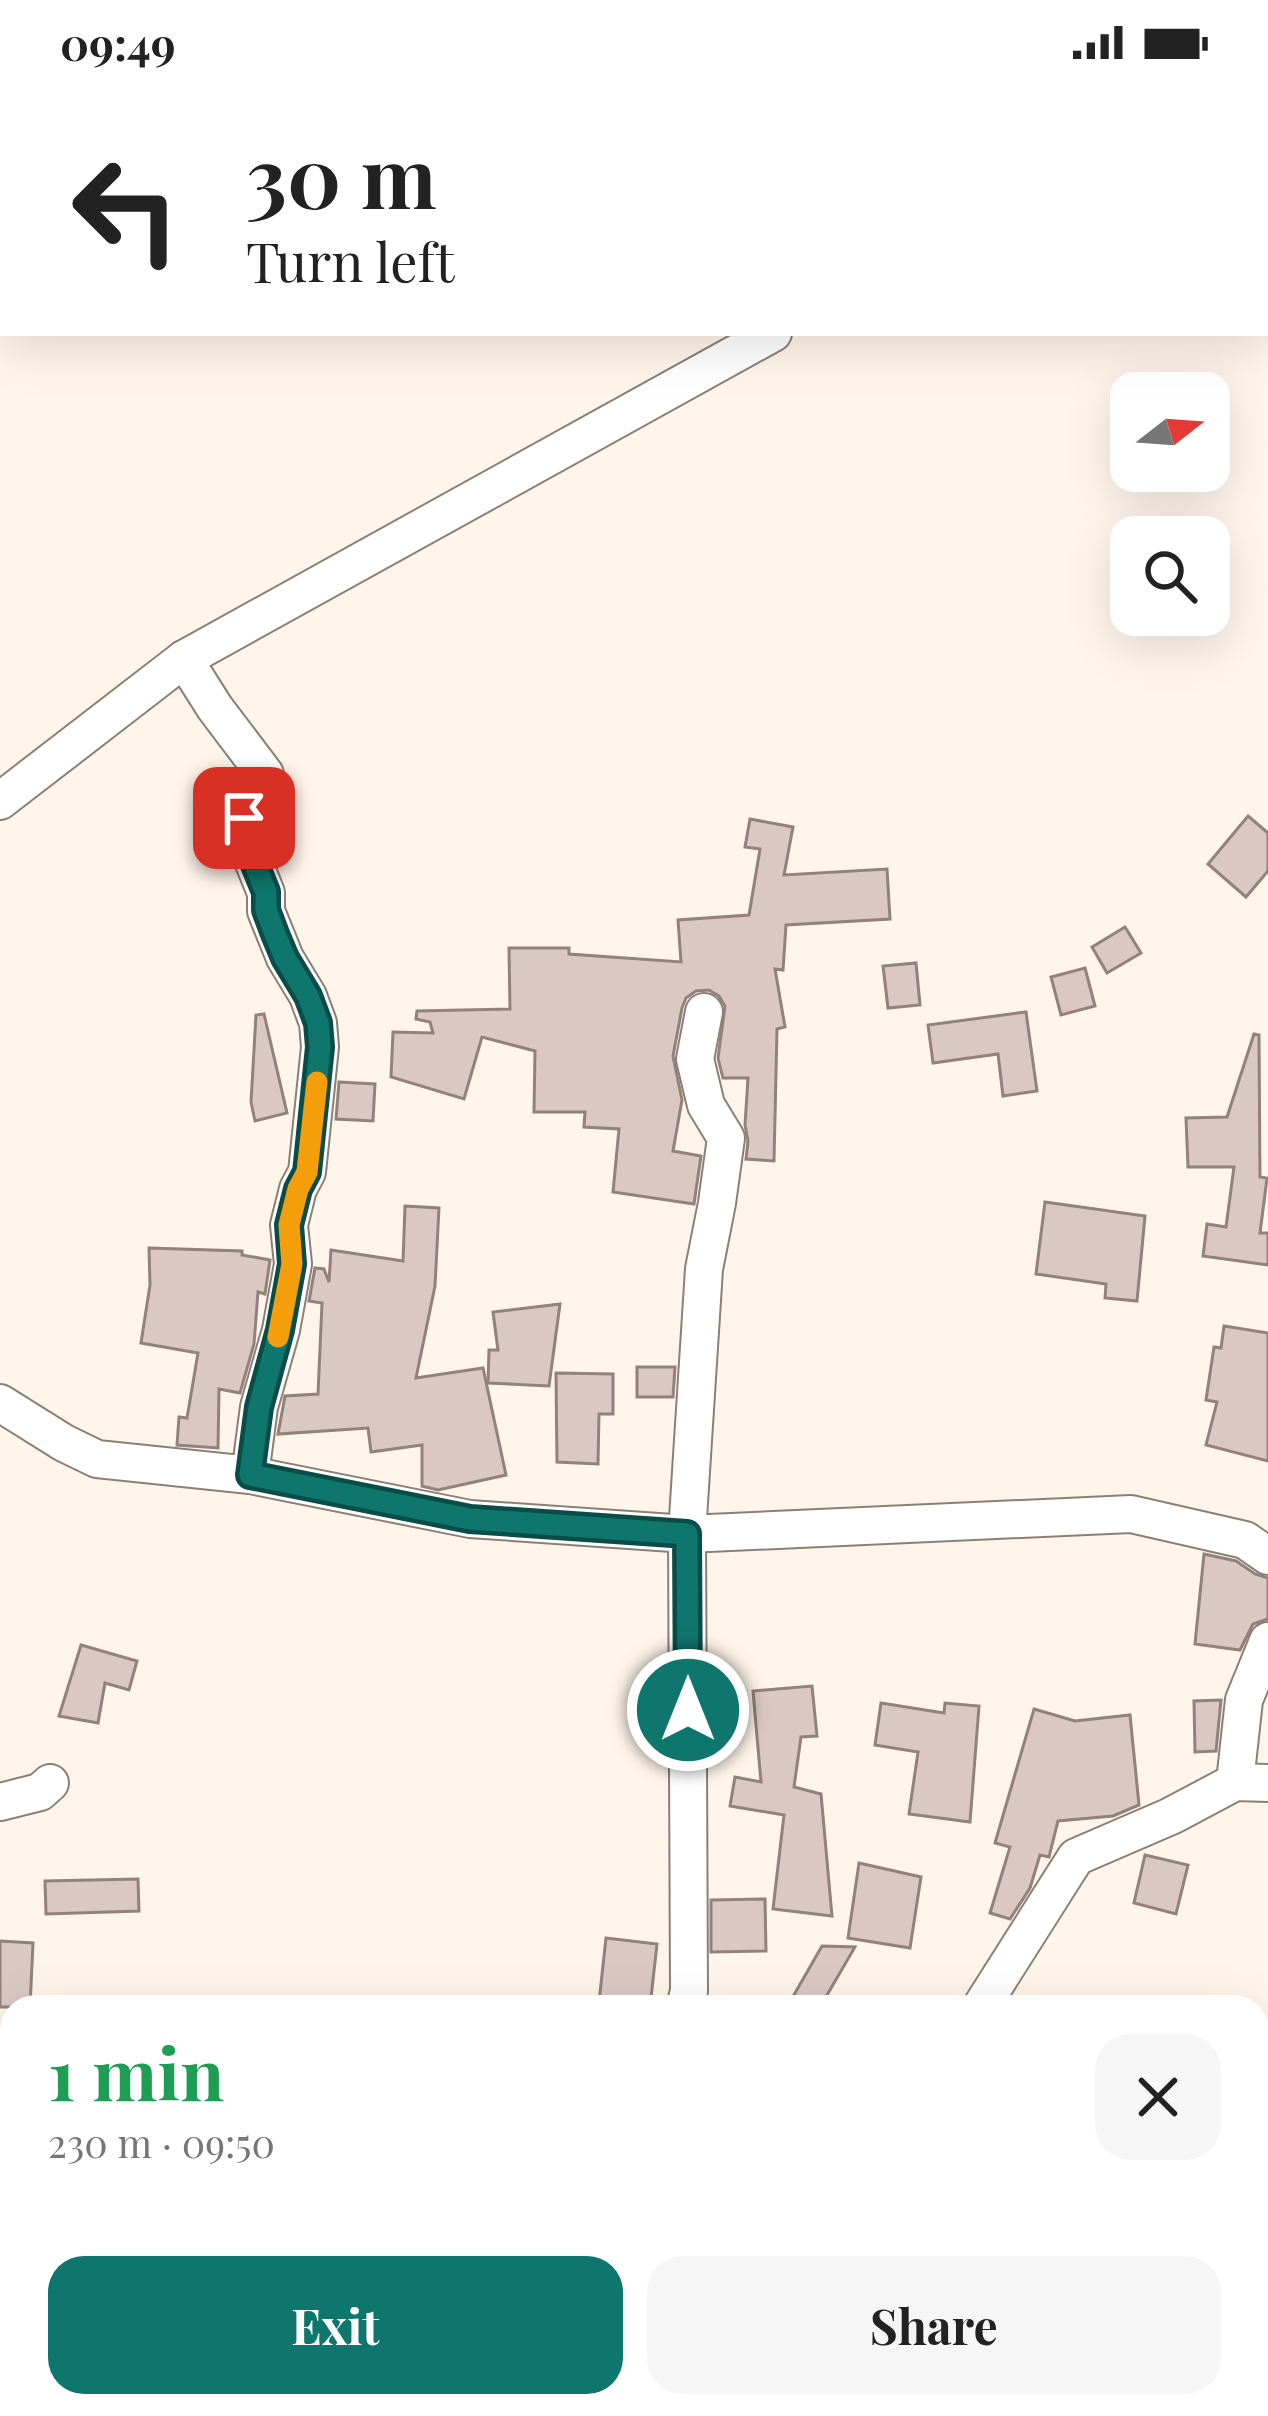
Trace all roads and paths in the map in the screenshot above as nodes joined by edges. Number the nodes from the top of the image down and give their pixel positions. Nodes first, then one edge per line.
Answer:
1 (768, 336) edge
2 (184, 659) junction
3 (0, 801) edge
4 (704, 1012) dead end
5 (0, 1403) edge
6 (250, 1475) junction
7 (687, 1534) junction
8 (1268, 1556) edge
9 (1268, 1641) edge
10 (50, 1783) dead end
11 (1252, 1783) edge
12 (0, 1802) edge
13 (688, 1995) edge
14 (989, 1995) edge

1 - 2 street
2 - 3 street
2 - 6 street
4 - 7 street
5 - 6 street
6 - 7 street
7 - 8 street
7 - 13 street
9 - 11 street
10 - 12 street
11 - 14 street

